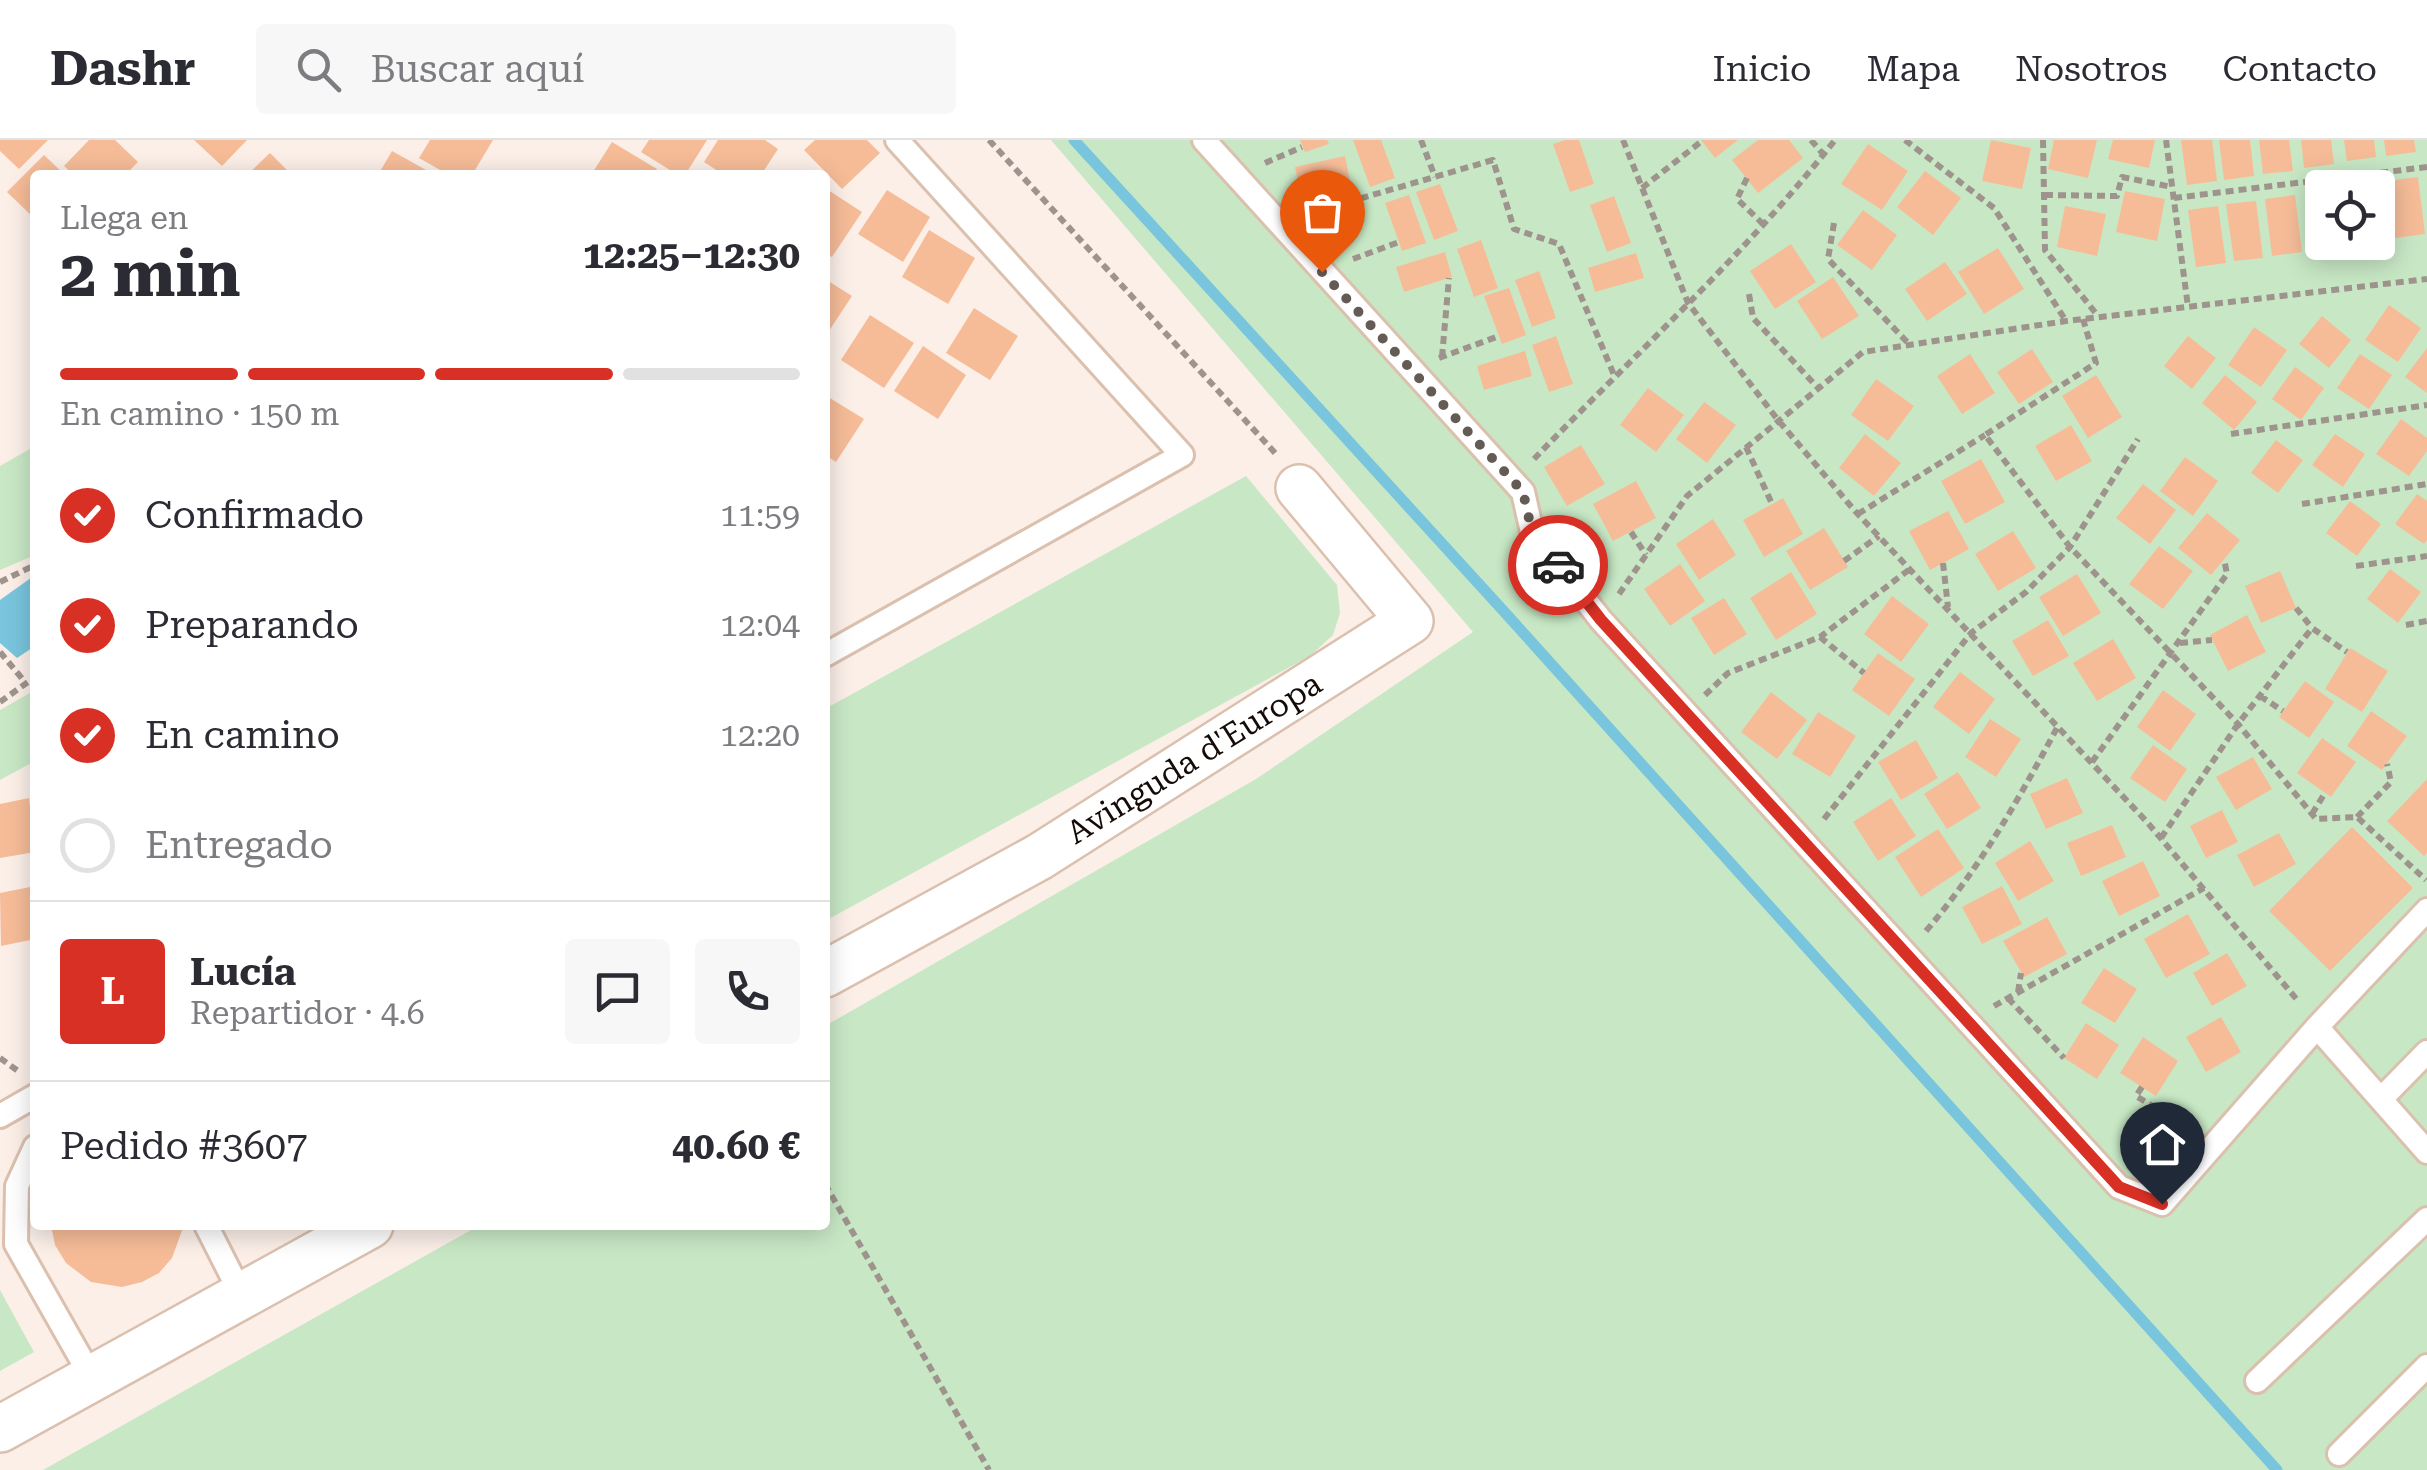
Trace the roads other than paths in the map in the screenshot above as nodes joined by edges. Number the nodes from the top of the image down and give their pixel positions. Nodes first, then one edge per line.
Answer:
1 (897, 140) edge
2 (1204, 140) edge
3 (1299, 488) road end
4 (830, 652) edge
5 (2427, 910) edge
6 (830, 971) edge
7 (2317, 1027) junction
8 (2427, 1052) edge
9 (30, 1099) edge
10 (2381, 1099) junction
11 (0, 1116) edge
12 (2427, 1152) edge
13 (30, 1158) edge
14 (2427, 1219) edge
15 (209, 1230) edge
16 (361, 1230) edge
17 (242, 1296) junction
18 (2427, 1366) edge
19 (92, 1378) junction
20 (2257, 1381) dead end
21 (0, 1429) edge
22 (2340, 1454) dead end

1 - 4 lane
2 - 7 lane
3 - 6 street, Avinguda d'Europa
5 - 7 lane
7 - 10 lane
8 - 10 lane
9 - 11 lane
10 - 12 lane
13 - 19 lane
14 - 20 lane
15 - 17 lane
16 - 17 street
17 - 19 street
18 - 22 lane
19 - 21 street

